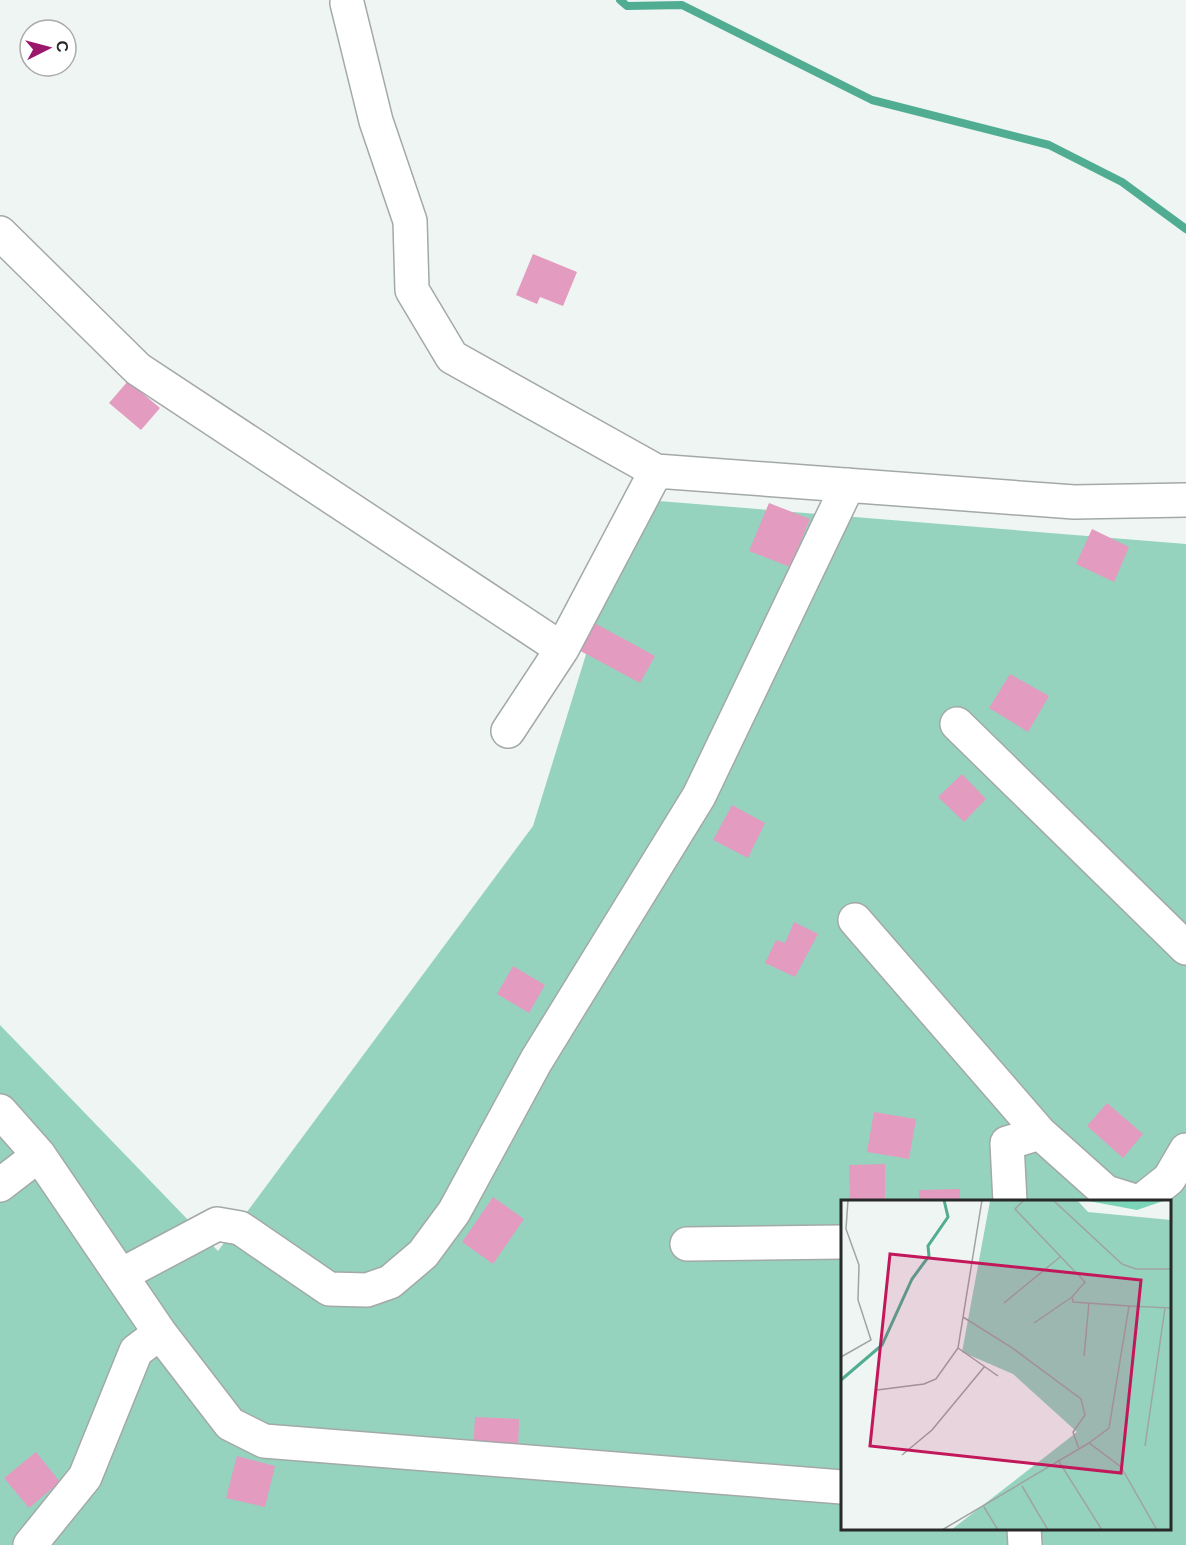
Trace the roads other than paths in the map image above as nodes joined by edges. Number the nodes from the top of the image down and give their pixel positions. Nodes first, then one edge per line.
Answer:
1 (347, 3) dead end
2 (0, 233) edge
3 (656, 471) junction
4 (848, 485) junction
5 (1186, 500) edge
6 (562, 649) junction
7 (957, 724) dead end
8 (508, 731) dead end
9 (855, 920) dead end
10 (1186, 948) edge
11 (0, 1111) edge
12 (1040, 1133) junction
13 (1186, 1149) edge
14 (39, 1155) junction
15 (0, 1185) edge
16 (1010, 1200) edge
17 (1132, 1200) edge
18 (1142, 1200) edge
19 (841, 1242) edge
20 (687, 1244) dead end
21 (121, 1275) junction
22 (160, 1333) junction
23 (841, 1488) edge
24 (1024, 1530) edge
25 (30, 1545) edge
26 (1025, 1545) edge

1 - 3 street
2 - 6 street
3 - 4 street
3 - 6 street
4 - 5 street
4 - 21 street
6 - 8 street
7 - 10 street
9 - 12 street
11 - 14 street
12 - 16 street
12 - 17 street
13 - 18 street
14 - 15 street
14 - 21 street
19 - 20 street
21 - 22 street
22 - 23 street
22 - 25 street
24 - 26 street

